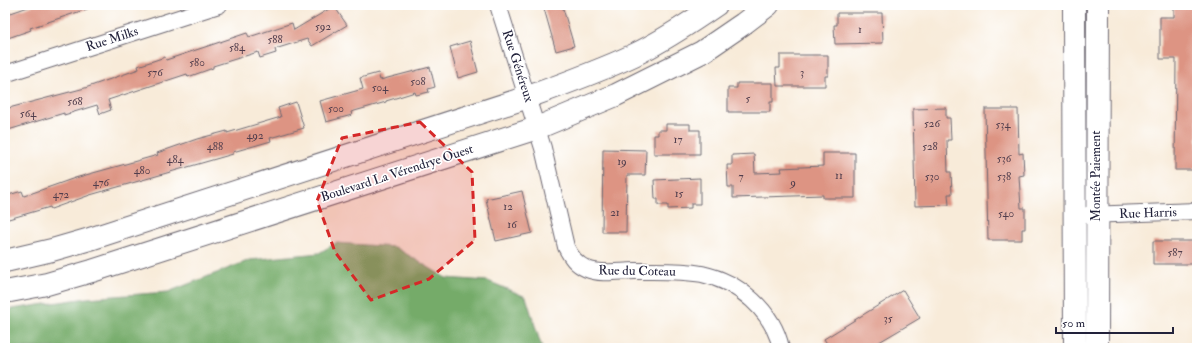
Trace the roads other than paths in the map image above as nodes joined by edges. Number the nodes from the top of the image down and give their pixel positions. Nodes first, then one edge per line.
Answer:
1 (219, 5) edge
2 (498, 5) edge
3 (716, 5) edge
4 (768, 5) edge
5 (1074, 5) edge
6 (1099, 5) edge
7 (5, 74) edge
8 (528, 98) junction
9 (537, 128) junction
10 (1197, 211) edge
11 (1085, 215) junction
12 (5, 260) edge
13 (5, 292) edge
14 (781, 348) edge
15 (1076, 348) edge
16 (1096, 348) edge

1 - 7 street, Rue Milks
2 - 8 street, Rue Généreux
3 - 8 main road
4 - 9 main road, Boulevard La Vérendrye Ouest
5 - 11 main road, Montée Paiement
6 - 11 main road, Montée Paiement
8 - 9 street, Rue Généreux
8 - 12 main road
9 - 13 main road, Boulevard La Vérendrye Ouest
9 - 14 street, Rue du Coteau
10 - 11 street, Rue Harris
11 - 15 main road, Montée Paiement
11 - 16 main road, Montée Paiement

